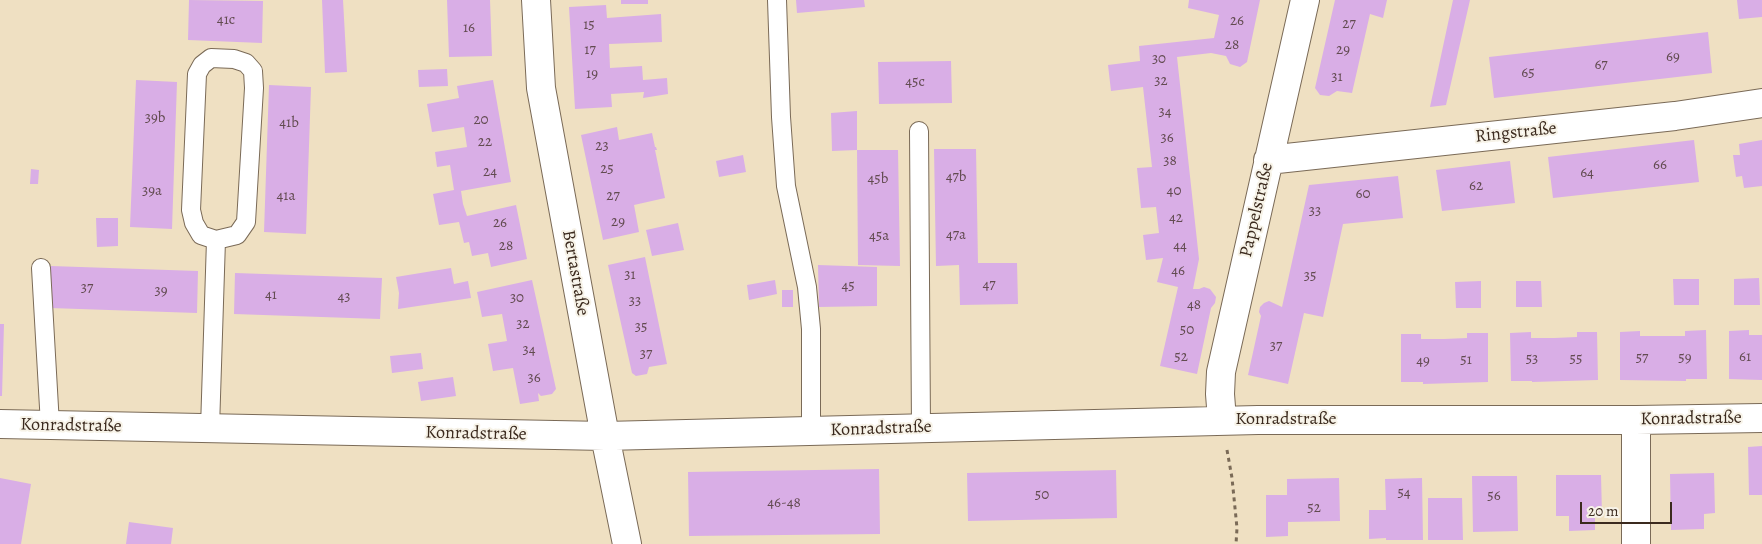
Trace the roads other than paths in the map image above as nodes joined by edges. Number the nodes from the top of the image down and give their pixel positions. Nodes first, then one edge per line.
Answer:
1 (536, 0) edge
2 (777, 0) edge
3 (1304, 0) edge
4 (1762, 103) edge
5 (919, 131) dead end
6 (1268, 160) junction
7 (216, 240) junction
8 (41, 268) dead end
9 (1762, 418) edge
10 (1222, 420) junction
11 (1636, 420) junction
12 (0, 424) edge
13 (50, 425) junction
14 (210, 428) junction
15 (921, 428) junction
16 (811, 431) junction
17 (605, 436) junction
18 (627, 544) edge
19 (1636, 544) edge

1 - 17 street, Bertastraße
2 - 16 lane
3 - 6 street, Pappelstraße
4 - 6 street, Ringstraße
5 - 15 lane
6 - 10 street, Pappelstraße
7 - 7 lane
7 - 14 lane
8 - 13 lane
9 - 11 street, Konradstraße
10 - 11 street, Konradstraße
10 - 15 street, Konradstraße
11 - 19 street
12 - 13 street, Konradstraße
13 - 14 street, Konradstraße
14 - 17 street, Konradstraße
15 - 16 street, Konradstraße
16 - 17 street, Konradstraße
17 - 18 street, Bertastraße

